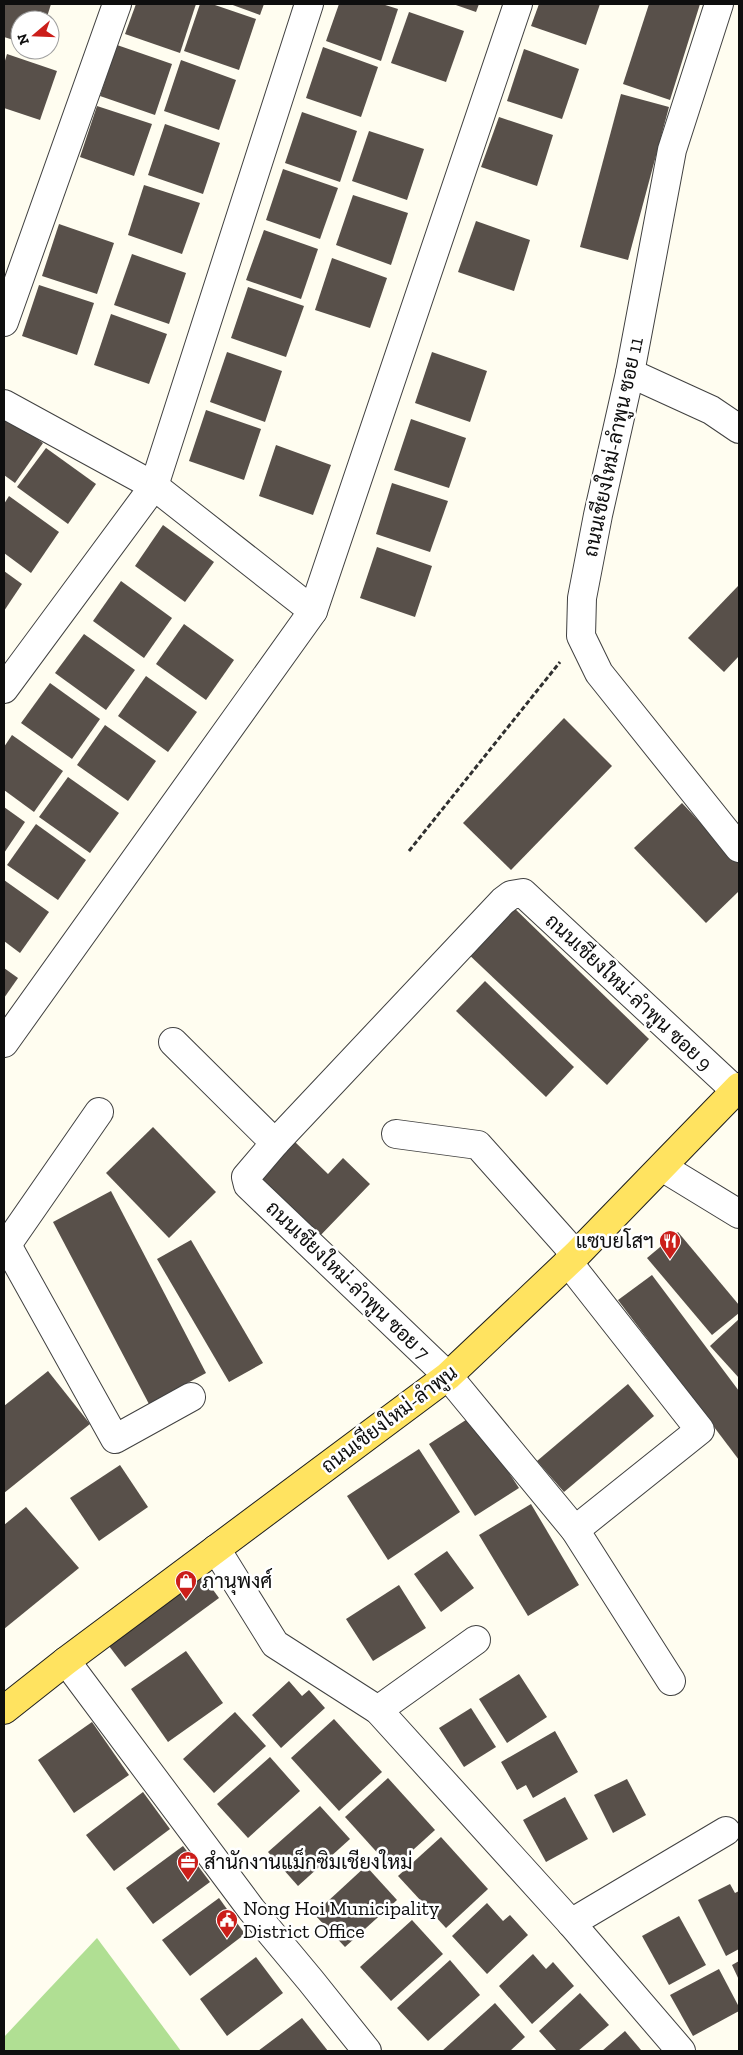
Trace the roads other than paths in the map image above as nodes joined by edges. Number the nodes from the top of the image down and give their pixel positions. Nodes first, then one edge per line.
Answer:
1 (117, 4) edge
2 (308, 4) edge
3 (518, 4) edge
4 (719, 4) edge
5 (4, 322) edge
6 (630, 374) junction
7 (4, 404) edge
8 (739, 429) edge
9 (154, 486) junction
10 (313, 611) junction
11 (4, 689) edge
12 (739, 848) edge
13 (173, 1042) dead end
14 (4, 1043) edge
15 (738, 1089) edge
16 (99, 1112) dead end
17 (396, 1134) dead end
18 (274, 1143) junction
19 (662, 1167) junction
20 (739, 1214) edge
21 (5, 1247) edge
22 (572, 1259) junction
23 (448, 1376) junction
24 (191, 1396) dead end
25 (574, 1530) junction
26 (216, 1550) junction
27 (476, 1640) dead end
28 (66, 1661) junction
29 (670, 1681) dead end
30 (4, 1710) edge
31 (378, 1710) junction
32 (726, 1831) dead end
33 (570, 1922) junction
34 (367, 2051) edge
35 (681, 2051) edge

1 - 5 street
2 - 9 street
3 - 10 street
4 - 6 street, ถนนเชียงใหม่-ลำพูน ซอย 11
6 - 8 street
6 - 12 street, ถนนเชียงใหม่-ลำพูน ซอย 11
7 - 9 street
9 - 10 street
9 - 11 street
10 - 14 street
13 - 18 street
15 - 18 street, ถนนเชียงใหม่-ลำพูน ซอย 9
15 - 19 main road, ถนนเชียงใหม่-ลำพูน
16 - 21 street
17 - 22 street
18 - 23 street, ถนนเชียงใหม่-ลำพูน ซอย 7
19 - 20 street
19 - 22 main road, ถนนเชียงใหม่-ลำพูน
21 - 24 street
22 - 23 main road, ถนนเชียงใหม่-ลำพูน
22 - 25 street
23 - 25 street, ถนนเชียงใหม่-ลำพูน ซอย 7
23 - 26 main road, ถนนเชียงใหม่-ลำพูน
25 - 29 street, ถนนเชียงใหม่-ลำพูน ซอย 7
26 - 28 main road, ถนนเชียงใหม่-ลำพูน
26 - 31 street
27 - 31 street
28 - 30 main road, ถนนเชียงใหม่-ลำพูน
28 - 34 street
31 - 33 street
32 - 33 street
33 - 35 street

